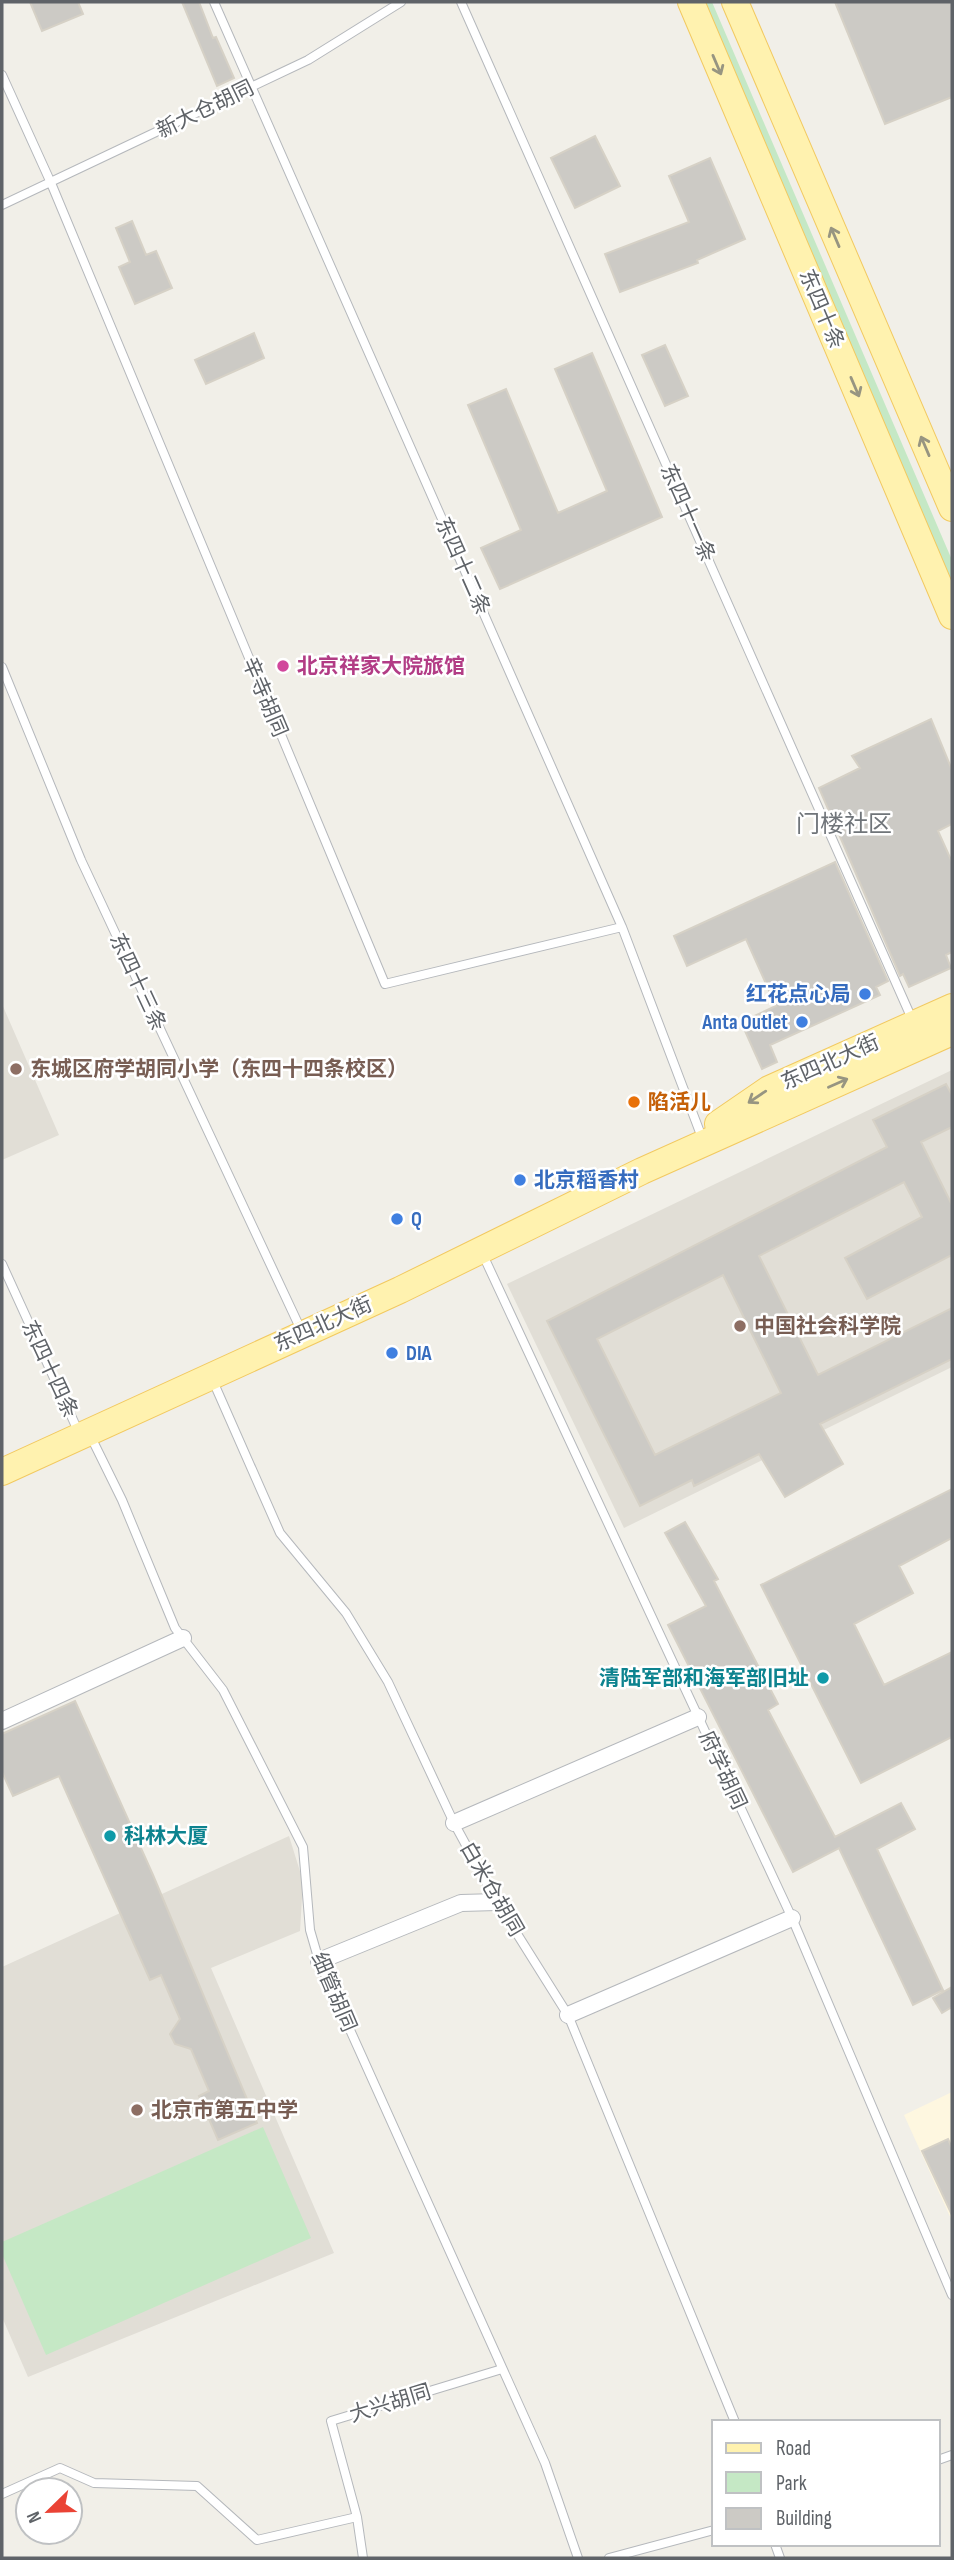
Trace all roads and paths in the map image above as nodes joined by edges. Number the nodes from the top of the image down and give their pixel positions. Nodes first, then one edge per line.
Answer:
1 (214, 2) edge
2 (401, 2) edge
3 (461, 2) edge
4 (691, 2) edge
5 (734, 2) edge
6 (2, 75) edge
7 (252, 86) junction
8 (51, 183) junction
9 (2, 205) edge
10 (952, 508) edge
11 (952, 616) edge
12 (2, 667) edge
13 (622, 927) junction
14 (952, 1007) edge
15 (914, 1025) junction
16 (952, 1032) edge
17 (701, 1135) junction
18 (642, 1171) junction
19 (481, 1251) junction
20 (2, 1264) edge
21 (302, 1332) junction
22 (211, 1376) junction
23 (85, 1434) junction
24 (2, 1472) edge
25 (183, 1638) junction
26 (698, 1717) junction
27 (2, 1721) edge
28 (454, 1823) junction
29 (497, 1902) junction
30 (792, 1917) junction
31 (319, 1961) junction
32 (568, 2015) junction
33 (952, 2295) edge
34 (502, 2369) junction
35 (734, 2420) edge
36 (2, 2494) edge
37 (357, 2517) junction
38 (712, 2531) edge
39 (363, 2558) edge
40 (579, 2558) edge
41 (609, 2558) edge

1 - 7 lane, 东四十二条
2 - 7 lane, 新大仓胡同
3 - 15 lane, 东四十一条
4 -> 11 main road, 东四十条
10 -> 5 main road, 东四十条
6 - 8 lane
7 - 8 lane, 新大仓胡同
7 - 13 lane, 东四十二条
8 - 9 lane, 新大仓胡同
8 - 13 lane, 辛寺胡同
12 - 21 lane, 东四十三条
13 - 17 lane, 东四十二条
14 - 15 main road, 东四北大街
15 -> 17 main road, 东四北大街
18 -> 16 main road, 东四北大街
17 - 18 main road, 东四北大街
18 - 19 main road, 东四北大街
19 - 21 main road, 东四北大街
19 - 26 lane, 府学胡同
20 - 23 lane, 东四十四条
21 - 22 main road, 东四北大街
22 - 23 main road, 东四北大街
22 - 28 lane, 白米仓胡同
23 - 24 main road, 东四北大街
23 - 25 lane, 细管胡同
25 - 27 street
25 - 31 lane, 细管胡同
26 - 28 street
26 - 30 lane, 府学胡同
28 - 29 lane, 白米仓胡同
29 - 31 street
29 - 32 lane, 白米仓胡同
30 - 32 street
30 - 33 lane, 府学胡同
31 - 34 lane, 细管胡同
32 - 35 lane, 白米仓胡同
34 - 37 lane, 大兴胡同
34 - 40 lane, 细管胡同
36 - 37 lane
37 - 39 lane, 大兴胡同
38 - 41 lane

